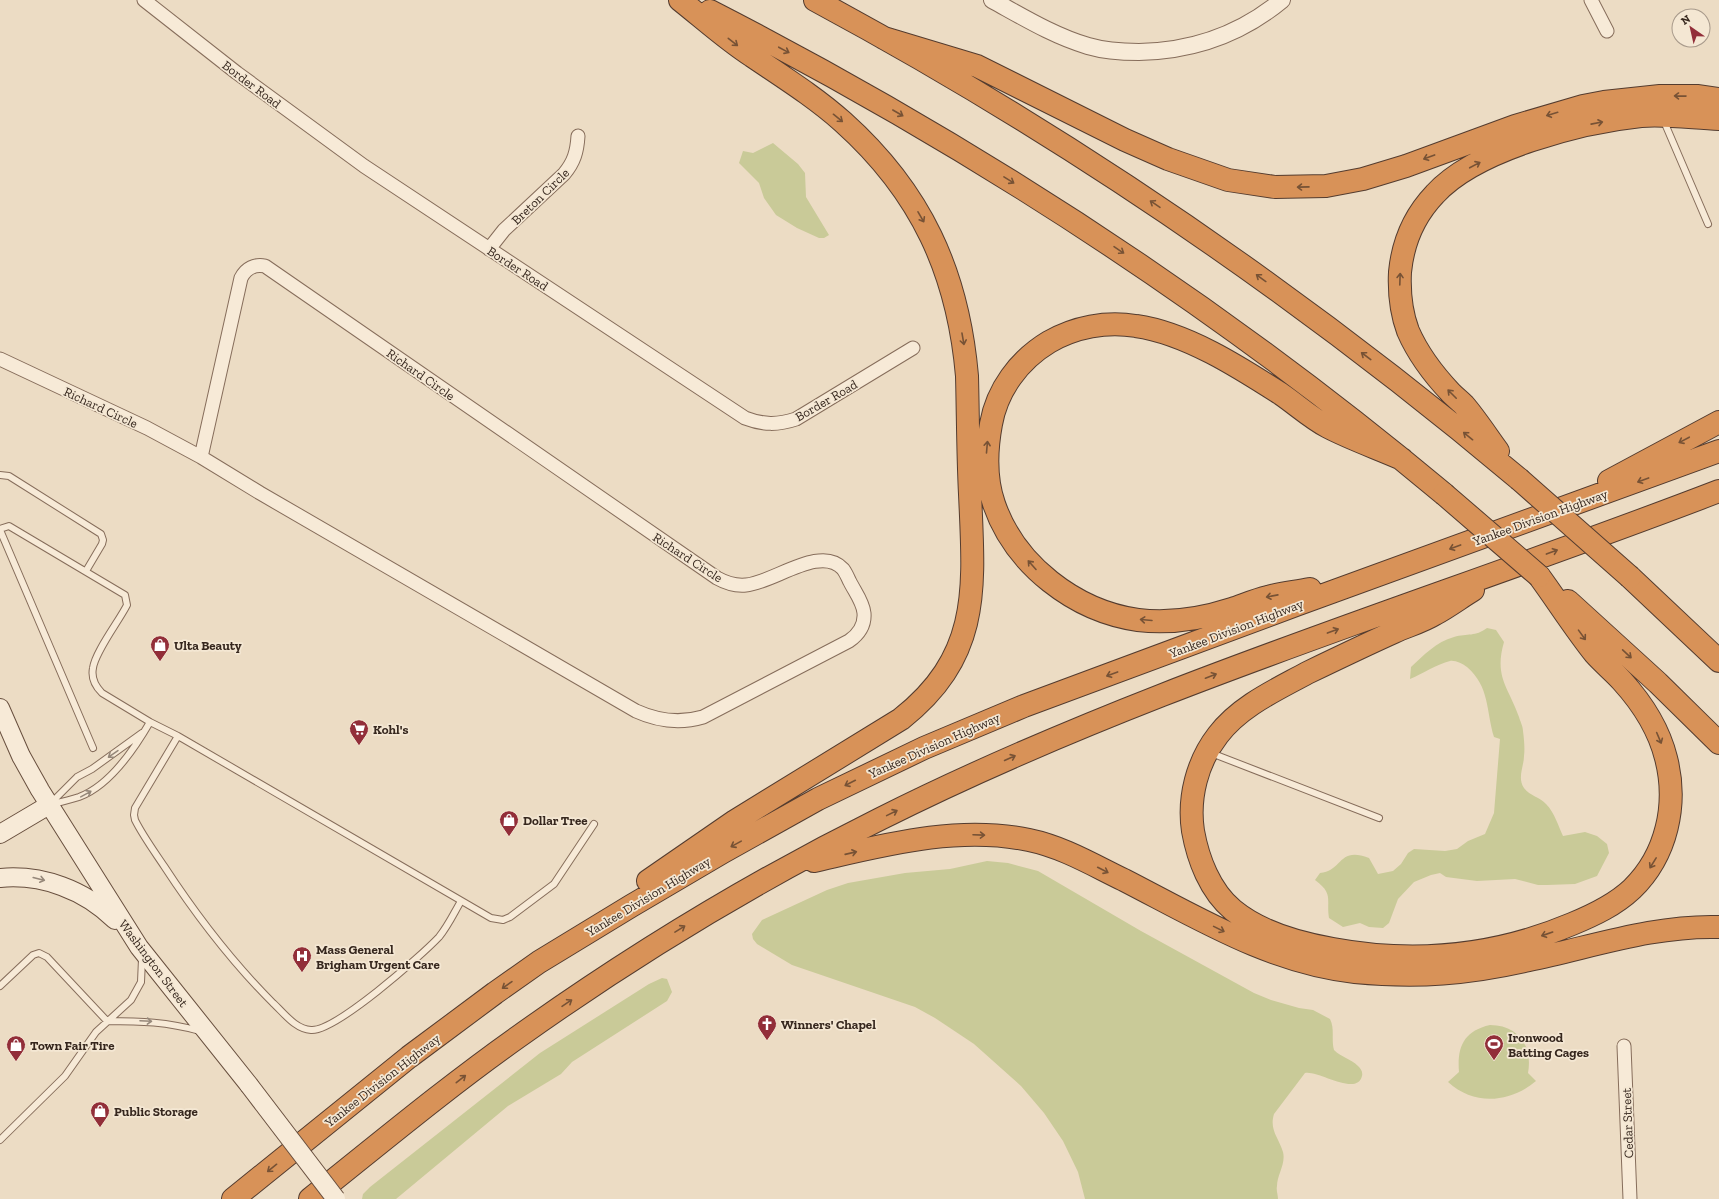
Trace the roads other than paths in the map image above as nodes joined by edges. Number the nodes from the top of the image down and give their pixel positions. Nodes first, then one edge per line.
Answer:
1 (144, 0) edge
2 (680, 0) edge
3 (687, 0) edge
4 (815, 0) edge
5 (992, 0) edge
6 (1282, 0) edge
7 (1591, 0) edge
8 (1607, 31) dead end
9 (884, 38) junction
10 (1719, 99) edge
11 (1661, 116) junction
12 (1719, 120) edge
13 (578, 136) dead end
14 (1708, 224) dead end
15 (489, 249) junction
16 (913, 348) dead end
17 (0, 359) edge
18 (1719, 422) edge
19 (1719, 451) edge
20 (201, 457) junction
21 (1402, 459) junction
22 (0, 475) edge
23 (1519, 479) junction
24 (1719, 491) edge
25 (1719, 497) edge
26 (1675, 508) junction
27 (1544, 515) junction
28 (0, 530) edge
29 (1502, 570) junction
30 (86, 571) junction
31 (1366, 580) junction
32 (1653, 598) junction
33 (1563, 601) junction
34 (1719, 639) edge
35 (1719, 661) edge
36 (0, 708) edge
37 (150, 722) junction
38 (145, 731) junction
39 (178, 736) junction
40 (1719, 743) edge
41 (93, 748) dead end
42 (1207, 752) junction
43 (49, 805) junction
44 (1379, 818) dead end
45 (594, 824) dead end
46 (0, 834) edge
47 (786, 868) junction
48 (0, 878) edge
49 (461, 901) junction
50 (1719, 927) edge
51 (140, 947) junction
52 (539, 962) junction
53 (0, 986) edge
54 (107, 1021) junction
55 (207, 1033) junction
56 (1624, 1046) dead end
57 (430, 1103) junction
58 (0, 1140) edge
59 (233, 1199) edge
60 (310, 1199) edge
61 (331, 1199) edge
62 (336, 1199) edge
63 (1630, 1199) edge

1 - 15 street, Border Road
2 -> 52 highway
3 -> 21 highway
4 - 9 highway
5 - 6 street
7 - 8 street
10 -> 9 highway
23 -> 9 highway
11 - 12 highway
11 - 14 lane
23 -> 11 highway
13 - 15 street, Breton Circle
15 - 16 street, Border Road
17 - 20 street, Richard Circle
18 -> 27 highway
19 -> 27 highway, Yankee Division Highway
20 - 20 street, Richard Circle
31 -> 21 highway
21 - 33 highway, bridge
22 - 30 lane
23 - 32 highway, bridge
24 - 26 highway
25 - 26 highway
29 -> 26 highway
27 -> 31 highway, Yankee Division Highway
28 - 30 lane
28 - 41 lane
29 - 42 highway
47 -> 29 highway
30 - 37 lane
31 -> 52 highway, Yankee Division Highway
32 - 34 highway
32 - 35 highway
33 -> 40 highway
33 -> 42 highway
36 - 43 main road, Washington Street
37 - 38 lane
37 - 39 lane
38 -> 43 lane
43 -> 38 lane
39 - 49 lane
39 - 49 lane
42 - 44 lane
43 - 46 main road
43 - 51 main road, Washington Street
45 - 49 lane
47 -> 50 highway
57 -> 47 highway
48 -> 51 main road
51 - 54 lane
51 - 55 main road, Washington Street
52 -> 59 highway, Yankee Division Highway
53 - 54 lane
54 -> 55 lane
54 - 58 lane
55 - 62 main road, Washington Street, bridge
56 - 63 street, Cedar Street
57 - 60 highway
57 - 61 highway

